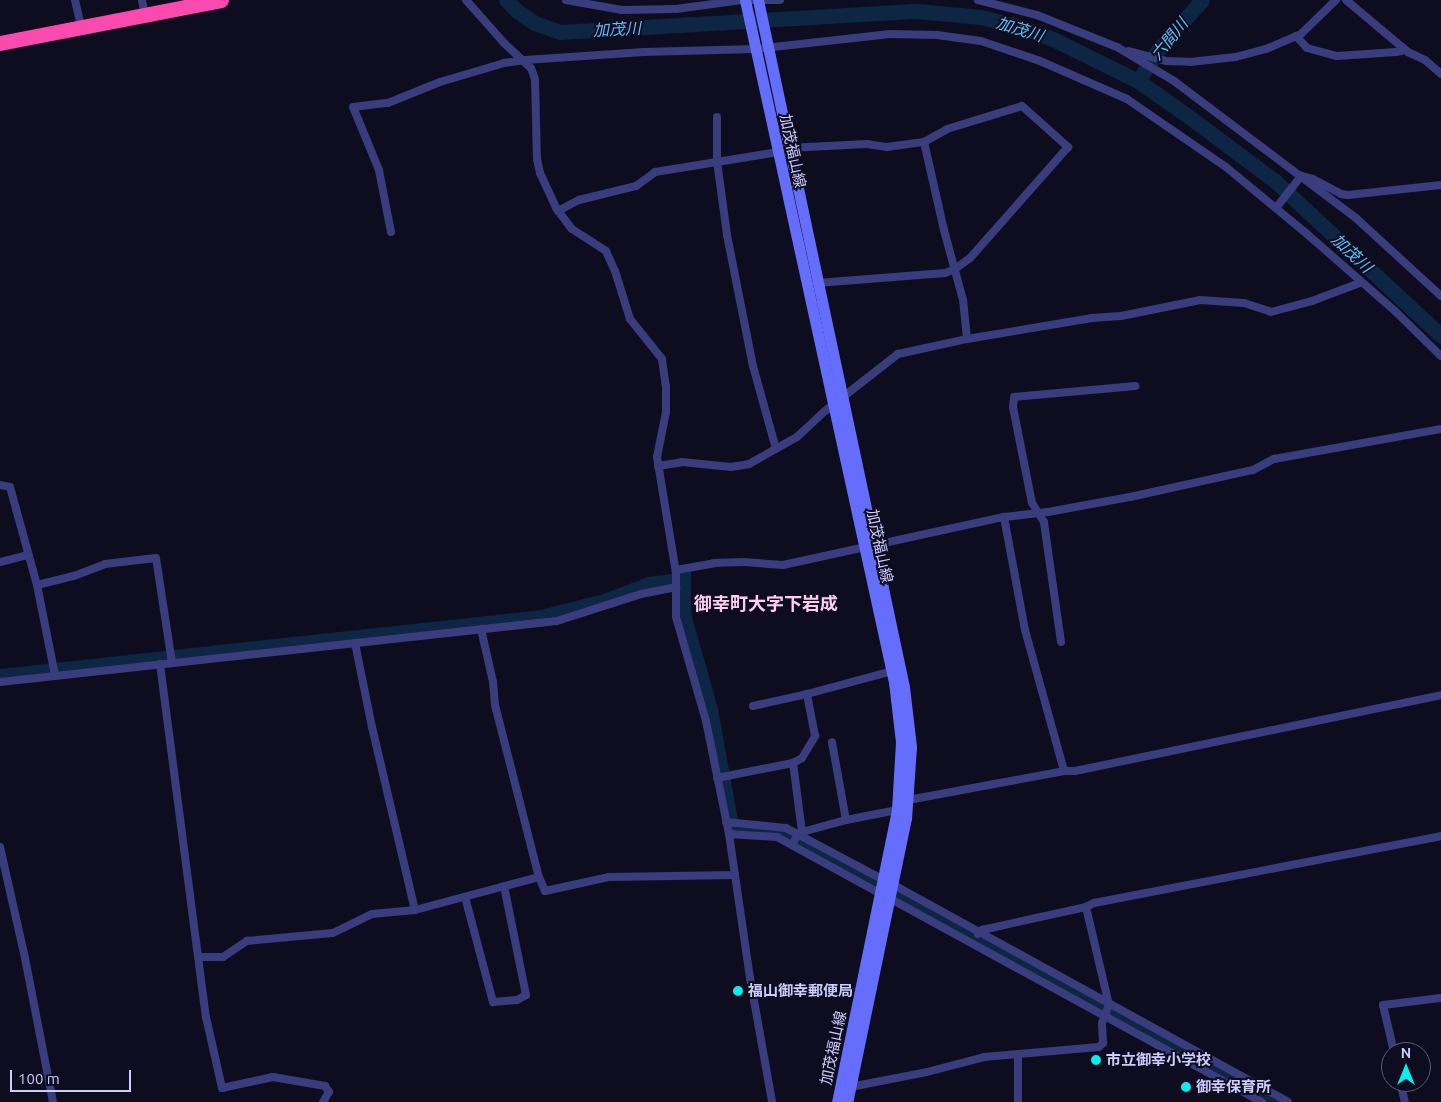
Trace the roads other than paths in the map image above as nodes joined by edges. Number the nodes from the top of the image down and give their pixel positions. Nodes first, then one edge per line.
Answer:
1 (75, 0) edge
2 (168, 0) edge
3 (221, 0) edge
4 (466, 0) edge
5 (566, 0) edge
6 (780, 0) edge
7 (978, 0) edge
8 (1336, 0) edge
9 (1346, 0) edge
10 (751, 1) edge
11 (143, 7) edge
12 (80, 23) junction
13 (0, 33) edge
14 (1296, 36) junction
15 (0, 43) edge
16 (767, 44) junction
17 (755, 46) junction
18 (1403, 47) junction
19 (1118, 48) junction
20 (525, 60) junction
21 (1441, 74) edge
22 (717, 118) dead end
23 (924, 142) junction
24 (783, 150) junction
25 (717, 161) junction
26 (1301, 176) junction
27 (1441, 185) edge
28 (1276, 208) junction
29 (558, 210) junction
30 (391, 232) dead end
31 (955, 269) junction
32 (1362, 282) junction
33 (817, 283) junction
34 (1441, 296) edge
35 (967, 339) junction
36 (1441, 356) edge
37 (1136, 386) dead end
38 (838, 401) junction
39 (1441, 429) edge
40 (776, 449) junction
41 (658, 466) junction
42 (0, 485) edge
43 (1038, 512) junction
44 (1004, 517) junction
45 (869, 545) junction
46 (28, 555) junction
47 (0, 562) edge
48 (676, 579) junction
49 (37, 585) junction
50 (481, 629) junction
51 (1061, 642) dead end
52 (355, 643) junction
53 (172, 663) junction
54 (160, 664) junction
55 (896, 670) junction
56 (54, 671) junction
57 (0, 682) edge
58 (807, 694) junction
59 (1441, 695) edge
60 (753, 706) dead end
61 (832, 742) dead end
62 (793, 763) junction
63 (1064, 771) junction
64 (720, 777) junction
65 (908, 800) junction
66 (897, 810) junction
67 (846, 820) junction
68 (729, 821) junction
69 (729, 834) junction
70 (1441, 836) edge
71 (796, 838) junction
72 (0, 847) edge
73 (735, 875) junction
74 (539, 876) junction
75 (504, 886) junction
76 (887, 889) junction
77 (465, 897) junction
78 (1086, 908) junction
79 (415, 910) junction
80 (978, 934) junction
81 (198, 957) junction
82 (1441, 998) edge
83 (1107, 1011) junction
84 (1392, 1042) edge
85 (1018, 1054) junction
86 (850, 1086) junction
87 (53, 1102) edge
88 (323, 1102) edge
89 (772, 1102) edge
90 (837, 1102) edge
91 (847, 1102) edge
92 (1018, 1102) edge
93 (1262, 1102) edge
94 (1288, 1102) edge

1 - 12 street
2 - 11 highway
3 - 11 highway
4 - 20 street
5 - 10 street
6 - 10 street
7 - 19 street
8 - 14 street
9 - 18 street
10 - 16 main road, 加茂福山線
10 - 17 main road, 加茂福山線
11 - 12 highway
12 - 13 highway
12 - 15 highway
14 - 18 street
14 - 19 street
16 - 17 street
16 - 24 main road, 加茂福山線
16 - 28 street
17 - 20 street
17 - 24 main road, 加茂福山線
18 - 21 street
19 - 26 street
20 - 29 street
20 - 30 street
22 - 25 street
23 - 24 street
23 - 31 street
23 - 31 street
24 - 25 street
24 - 33 main road, 加茂福山線
24 - 38 main road, 加茂福山線
25 - 29 street
25 - 40 street
26 - 27 street
26 - 28 street
26 - 34 street
28 - 32 street
29 - 41 street
31 - 33 street
31 - 35 street
32 - 35 street
32 - 36 street
33 - 38 main road, 加茂福山線
35 - 38 street
37 - 43 street
38 - 40 street
38 - 45 main road, 加茂福山線
39 - 43 street
40 - 41 street
41 - 48 street
42 - 46 street
43 - 44 street
43 - 51 street
44 - 45 street
44 - 63 street
45 - 48 street
45 - 55 main road, 加茂福山線
46 - 47 street
46 - 49 street
48 - 50 street
48 - 64 street
49 - 53 street
49 - 56 street
50 - 52 street
50 - 74 street
52 - 53 street
52 - 79 street
53 - 54 street
54 - 56 street
54 - 81 street
55 - 58 street
55 - 65 main road, 加茂福山線
55 - 66 main road, 加茂福山線
56 - 57 street
58 - 60 street
58 - 62 street
59 - 63 street
61 - 67 street
62 - 64 street
62 - 71 street
63 - 65 street
64 - 68 street
65 - 66 street
65 - 76 main road, 加茂福山線
66 - 67 street
66 - 76 main road, 加茂福山線
67 - 71 street
68 - 69 street
68 - 71 street
69 - 71 street
69 - 73 street
70 - 78 street
71 - 76 street
71 - 76 street
72 - 87 street
73 - 74 street
73 - 89 street
74 - 75 street
75 - 77 street
75 - 77 street
76 - 80 street
76 - 83 street
76 - 86 main road, 加茂福山線
76 - 90 main road, 加茂福山線
77 - 79 street
78 - 80 street
78 - 83 street
79 - 81 street
80 - 83 street
81 - 88 street
82 - 84 street
83 - 85 street
83 - 93 street
83 - 94 street
85 - 86 street
85 - 92 street
86 - 91 main road, 加茂福山線

